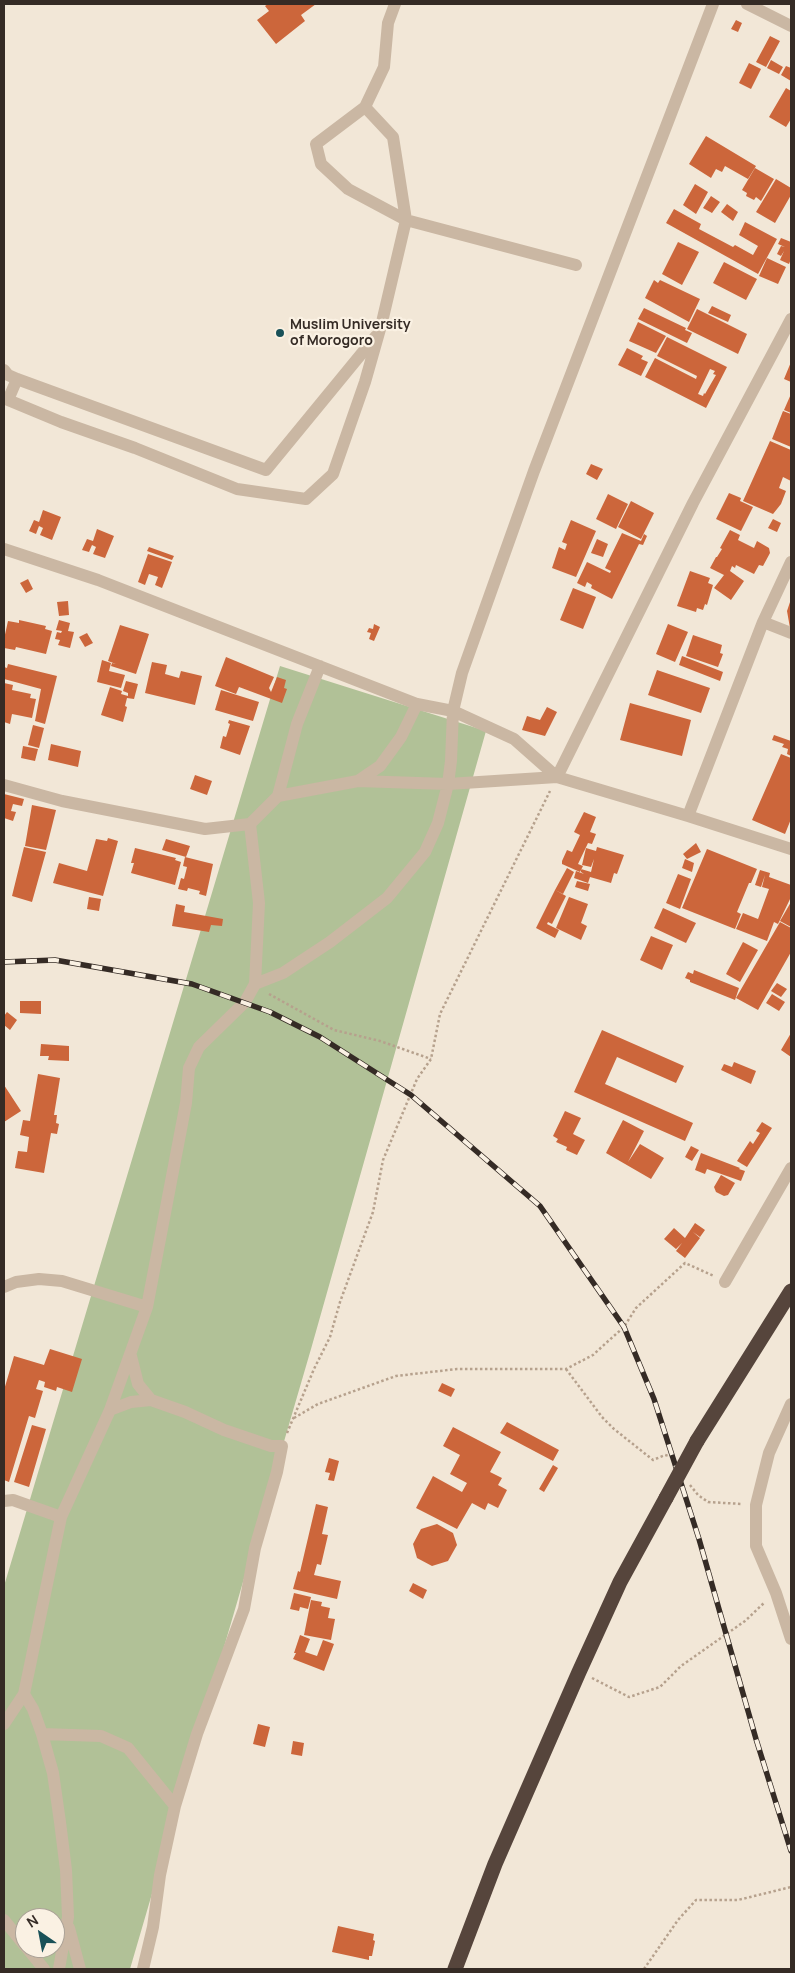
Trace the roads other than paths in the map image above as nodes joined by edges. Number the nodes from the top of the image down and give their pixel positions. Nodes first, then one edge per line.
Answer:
1 (395, 4) edge
2 (713, 4) edge
3 (747, 4) edge
4 (791, 26) edge
5 (365, 107) junction
6 (406, 220) junction
7 (576, 265) dead end
8 (791, 319) edge
9 (379, 332) junction
10 (4, 370) edge
11 (17, 379) junction
12 (4, 549) edge
13 (791, 562) edge
14 (763, 622) junction
15 (791, 633) edge
16 (320, 666) junction
17 (417, 704) junction
18 (453, 710) junction
19 (557, 777) junction
20 (358, 781) junction
21 (448, 784) junction
22 (4, 785) edge
23 (278, 796) junction
24 (688, 816) junction
25 (250, 824) junction
26 (791, 849) edge
27 (254, 984) junction
28 (791, 1168) edge
29 (725, 1282) road end
30 (4, 1287) edge
31 (791, 1291) edge
32 (147, 1307) junction
33 (130, 1355) junction
34 (150, 1400) junction
35 (791, 1404) edge
36 (110, 1410) junction
37 (4, 1501) edge
38 (61, 1517) junction
39 (791, 1639) edge
40 (24, 1694) junction
41 (4, 1724) edge
42 (42, 1734) junction
43 (175, 1806) junction
44 (4, 1920) edge
45 (68, 1922) junction
46 (15, 1934) edge
47 (35, 1958) edge
48 (44, 1969) edge
49 (60, 1969) edge
50 (80, 1969) edge
51 (143, 1969) edge
52 (455, 1969) edge

1 - 5 street
2 - 18 street
3 - 4 street
5 - 6 street
5 - 6 street
6 - 7 street
6 - 9 street
8 - 19 street
9 - 11 street
9 - 11 street
10 - 11 street
12 - 16 street
13 - 14 street
14 - 15 street
14 - 24 street
16 - 17 street
16 - 23 street
17 - 18 street
17 - 20 street
18 - 19 street
18 - 21 street
19 - 21 street
19 - 24 street
20 - 21 street
20 - 23 street
21 - 27 street
22 - 25 street
23 - 25 street
24 - 26 street
25 - 27 street
27 - 32 street
28 - 29 street
30 - 32 street
31 - 52 highway, bridge
32 - 33 street
33 - 34 street
33 - 36 street
34 - 36 street
34 - 43 street
35 - 39 street
36 - 38 street
37 - 38 street
38 - 40 street
40 - 41 street
40 - 42 street
42 - 43 street
42 - 45 street
43 - 51 street
44 - 46 street
45 - 49 street
45 - 50 street
47 - 48 street

